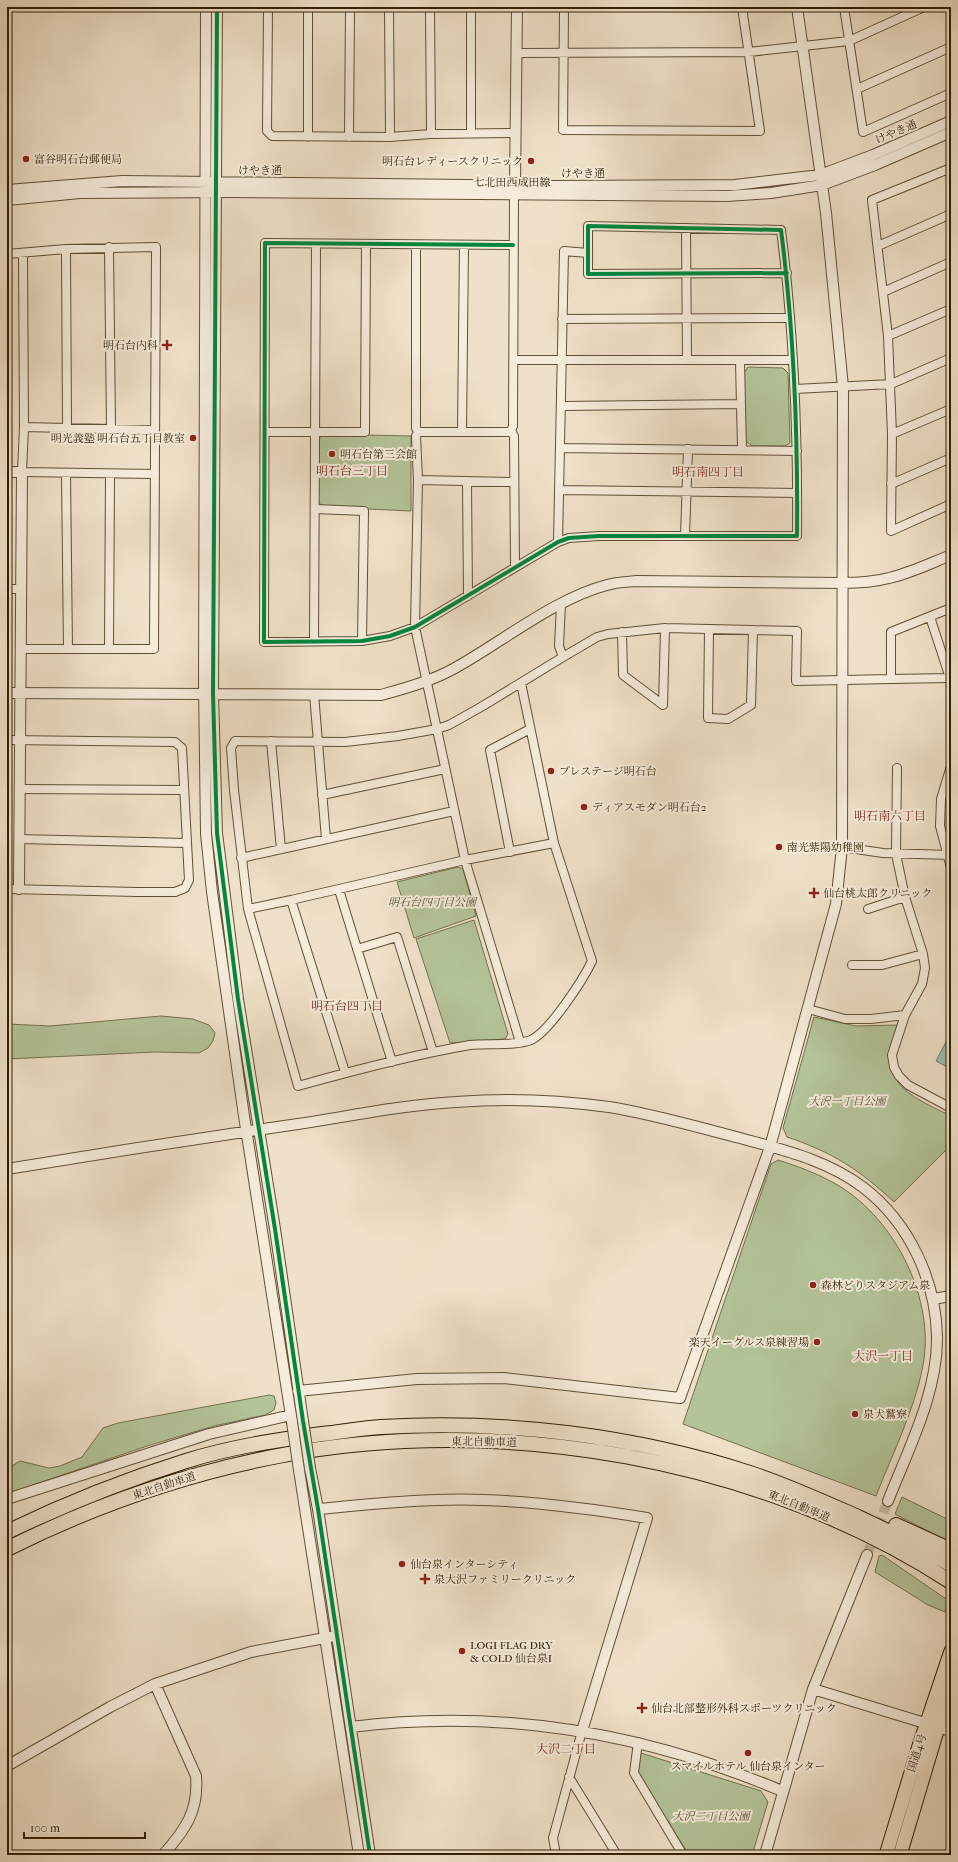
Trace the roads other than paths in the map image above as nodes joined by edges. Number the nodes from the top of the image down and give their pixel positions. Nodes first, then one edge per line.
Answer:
1 (206, 7) edge
2 (217, 7) edge
3 (268, 7) edge
4 (308, 7) edge
5 (350, 7) edge
6 (389, 7) edge
7 (430, 7) edge
8 (472, 7) edge
9 (517, 7) edge
10 (564, 7) edge
11 (742, 7) edge
12 (797, 7) edge
13 (844, 7) edge
14 (924, 7) edge
15 (849, 41) junction
16 (802, 46) junction
17 (951, 47) edge
18 (749, 52) junction
19 (517, 53) junction
20 (563, 53) junction
21 (857, 89) junction
22 (951, 93) edge
23 (951, 121) edge
24 (951, 132) edge
25 (472, 133) junction
26 (515, 133) junction
27 (431, 134) junction
28 (308, 137) junction
29 (349, 137) junction
30 (390, 137) junction
31 (951, 168) edge
32 (821, 180) junction
33 (216, 187) junction
34 (205, 188) junction
35 (7, 190) edge
36 (514, 190) junction
37 (7, 200) edge
38 (951, 214) edge
39 (686, 228) junction
40 (316, 244) junction
41 (366, 244) junction
42 (416, 245) junction
43 (513, 245) junction
44 (464, 246) junction
45 (878, 246) junction
46 (109, 247) junction
47 (66, 248) junction
48 (588, 252) junction
49 (23, 253) junction
50 (7, 254) edge
51 (951, 262) edge
52 (786, 273) junction
53 (686, 274) junction
54 (883, 292) junction
55 (951, 309) edge
56 (687, 318) junction
57 (790, 318) junction
58 (562, 319) junction
59 (888, 336) junction
60 (951, 358) edge
61 (514, 360) junction
62 (687, 360) junction
63 (793, 360) junction
64 (562, 361) junction
65 (740, 361) junction
66 (891, 384) junction
67 (843, 387) junction
68 (795, 389) junction
69 (741, 404) junction
70 (561, 406) junction
71 (951, 409) edge
72 (24, 427) junction
73 (67, 428) junction
74 (111, 428) junction
75 (155, 430) junction
76 (462, 431) junction
77 (511, 431) junction
78 (265, 432) junction
79 (315, 432) junction
80 (418, 432) junction
81 (892, 434) junction
82 (560, 448) junction
83 (688, 449) junction
84 (742, 450) junction
85 (797, 451) junction
86 (951, 458) edge
87 (7, 472) edge
88 (22, 472) junction
89 (66, 473) junction
90 (110, 474) junction
91 (155, 474) junction
92 (418, 480) junction
93 (467, 481) junction
94 (514, 482) junction
95 (891, 484) junction
96 (559, 490) junction
97 (686, 492) junction
98 (797, 493) junction
99 (951, 504) edge
100 (315, 509) junction
101 (685, 536) junction
102 (558, 542) junction
103 (951, 555) edge
104 (515, 567) junction
105 (842, 583) junction
106 (7, 589) edge
107 (21, 590) junction
108 (468, 596) junction
109 (561, 604) junction
110 (951, 608) edge
111 (930, 617) junction
112 (415, 627) junction
113 (665, 628) junction
114 (709, 629) junction
115 (753, 630) junction
116 (622, 632) junction
117 (362, 640) junction
118 (314, 642) junction
119 (21, 649) junction
120 (68, 649) junction
121 (109, 649) junction
122 (563, 657) junction
123 (842, 679) junction
124 (892, 679) junction
125 (427, 682) junction
126 (521, 683) junction
127 (7, 693) edge
128 (20, 693) junction
129 (208, 694) junction
130 (314, 694) junction
131 (437, 729) junction
132 (530, 729) junction
133 (7, 740) edge
134 (20, 741) junction
135 (271, 741) junction
136 (317, 742) junction
137 (951, 766) edge
138 (897, 768) dead end
139 (445, 769) junction
140 (19, 789) junction
141 (184, 790) junction
142 (322, 796) junction
143 (454, 811) junction
144 (20, 839) junction
145 (326, 839) junction
146 (186, 843) junction
147 (554, 843) junction
148 (842, 847) junction
149 (281, 849) junction
150 (510, 852) junction
151 (896, 854) junction
152 (949, 855) edge
153 (242, 858) junction
154 (465, 860) junction
155 (951, 868) edge
156 (7, 889) edge
157 (19, 889) junction
158 (339, 890) junction
159 (905, 897) junction
160 (291, 900) junction
161 (248, 909) junction
162 (868, 909) dead end
163 (357, 949) junction
164 (924, 954) junction
165 (852, 965) dead end
166 (808, 1009) junction
167 (905, 1015) junction
168 (520, 1042) junction
169 (433, 1052) junction
170 (392, 1062) junction
171 (345, 1072) junction
172 (951, 1108) edge
173 (258, 1130) junction
174 (247, 1131) junction
175 (770, 1146) junction
176 (7, 1169) edge
177 (951, 1296) edge
178 (932, 1299) junction
179 (298, 1391) junction
180 (296, 1419) junction
181 (7, 1499) edge
182 (888, 1501) tunnel mouth
183 (318, 1509) junction
184 (7, 1532) edge
185 (7, 1549) edge
186 (867, 1555) tunnel mouth
187 (950, 1559) edge
188 (946, 1579) edge
189 (338, 1636) junction
190 (325, 1638) junction
191 (951, 1651) edge
192 (155, 1684) junction
193 (951, 1684) edge
194 (813, 1689) junction
195 (933, 1726) junction
196 (351, 1727) junction
197 (582, 1731) junction
198 (951, 1731) edge
199 (638, 1742) junction
200 (7, 1766) edge
201 (569, 1777) junction
202 (782, 1791) junction
203 (163, 1855) edge
204 (359, 1855) edge
205 (370, 1855) edge
206 (556, 1855) edge
207 (617, 1855) edge
208 (683, 1855) edge
209 (765, 1855) edge
210 (886, 1855) edge
211 (900, 1855) edge

1 - 34 street
2 - 33 street
3 - 28 street
4 - 28 street
5 - 29 street
6 - 30 street
7 - 27 street
8 - 25 street
9 - 19 street
10 - 20 street
11 - 18 street
12 - 16 street
13 - 15 street
14 - 15 street
15 - 16 street
15 - 21 street
16 - 18 street
16 - 32 street
17 - 21 street
18 - 20 street
18 - 20 street
19 - 20 street
19 - 26 street
21 - 22 street
23 - 32 street, けやき通
24 - 32 street
25 - 26 street
25 - 27 street
26 - 36 street
27 - 30 street
28 - 29 street
29 - 30 street
31 - 45 street
32 - 36 street, けやき通
32 - 67 street
33 - 34 street
33 - 36 street, 七北田西成田線
33 - 129 street
34 - 35 street
34 - 37 street
34 - 129 street
36 - 43 street
38 - 45 street
39 - 48 street
39 - 52 street
39 - 53 street
40 - 41 street
40 - 78 street
40 - 79 street
41 - 42 street
41 - 79 street
42 - 44 street
42 - 80 street
43 - 44 street
43 - 61 street
44 - 76 street
45 - 54 street
46 - 47 street
46 - 74 street
46 - 75 street
47 - 49 street
47 - 73 street
48 - 53 street
48 - 58 street
49 - 50 street
49 - 72 street
51 - 54 street
52 - 53 street
52 - 57 street
53 - 56 street
54 - 59 street
55 - 59 street
56 - 57 street
56 - 58 street
56 - 62 street
57 - 63 street
58 - 64 street
59 - 66 street
60 - 66 street
61 - 64 street
61 - 77 street
62 - 64 street
62 - 65 street
63 - 65 street
63 - 68 street
64 - 70 street
65 - 69 street
66 - 67 street
66 - 81 street
67 - 68 street
67 - 105 street
68 - 85 street
69 - 70 street
69 - 84 street
70 - 82 street
71 - 81 street
72 - 73 street
72 - 88 street
73 - 74 street
74 - 75 street
75 - 91 street
76 - 77 street
76 - 80 street
77 - 94 street
78 - 79 street
78 - 118 street
79 - 100 street
80 - 92 street
81 - 95 street
82 - 83 street
82 - 96 street
83 - 84 street
83 - 97 street
84 - 85 street
85 - 98 street
86 - 95 street
87 - 88 street
88 - 89 street
88 - 107 street
89 - 90 street
89 - 120 street
90 - 91 street
90 - 121 street
91 - 121 street
92 - 93 street
92 - 112 street
93 - 94 street
93 - 108 street
94 - 104 street
95 - 99 street
96 - 97 street
96 - 102 street
97 - 98 street
97 - 101 street
98 - 101 street
100 - 117 street
100 - 118 street
101 - 102 street
102 - 104 street
103 - 105 street
104 - 108 street
105 - 109 street
105 - 123 street
106 - 107 street
107 - 119 street
108 - 112 street
109 - 122 street
109 - 125 street
110 - 111 street
111 - 124 street
111 - 124 street
112 - 117 street
112 - 125 street
113 - 114 street
113 - 116 street
113 - 116 street
114 - 115 street
114 - 115 street
115 - 123 street
116 - 122 street
117 - 118 street
119 - 120 street
119 - 128 street
120 - 121 street
122 - 126 street
123 - 124 street
123 - 148 street
125 - 130 street
125 - 131 street
126 - 131 street
126 - 132 street
127 - 128 street
128 - 129 street
128 - 134 street
129 - 130 street
129 - 173 street
129 - 174 street
130 - 136 street
131 - 136 street
131 - 139 street
132 - 147 street
132 - 150 street
133 - 134 street
134 - 140 street
134 - 141 street
135 - 136 street
135 - 149 street
135 - 153 street
136 - 142 street
137 - 152 street
138 - 151 street
139 - 142 street
139 - 143 street
140 - 141 street
140 - 144 street
141 - 146 street
142 - 145 street
143 - 145 street
143 - 154 street
144 - 146 street
144 - 157 street
145 - 149 street
146 - 157 street
147 - 150 street
147 - 168 street
148 - 151 street
148 - 166 street
149 - 153 street
150 - 154 street
151 - 152 street
151 - 159 street
152 - 155 street
153 - 161 street
154 - 158 street
154 - 168 street
156 - 157 street
158 - 160 street
158 - 163 street
159 - 162 street
159 - 164 street
160 - 161 street
160 - 171 street
161 - 171 street
163 - 169 street
163 - 170 street
164 - 165 street
164 - 167 street
166 - 167 street
166 - 175 street
167 - 172 street
168 - 169 street
169 - 170 street
170 - 171 street
173 - 174 street
173 - 175 street
173 - 179 street
174 - 176 street
174 - 180 street
175 - 178 street
175 - 179 street
177 - 178 street
178 - 182 street
179 - 180 street
180 - 181 street
180 - 183 street, bridge
180 - 190 street, bridge
183 - 189 street
183 - 197 street
184 - 187 highway, 東北自動車道
185 - 188 highway, 東北自動車道
186 - 194 street
189 - 190 street
189 - 196 street
190 - 192 street
190 - 204 street
191 - 195 highway, 国道4号
192 - 200 street
192 - 203 street
193 - 195 highway, 国道4号
194 - 195 street
194 - 202 street
195 - 198 street
195 - 210 highway, 国道4号
195 - 211 highway, 国道4号
196 - 197 street
196 - 205 street
197 - 199 street
197 - 201 street
199 - 202 street
199 - 208 street
201 - 206 street
201 - 207 street
202 - 209 street

